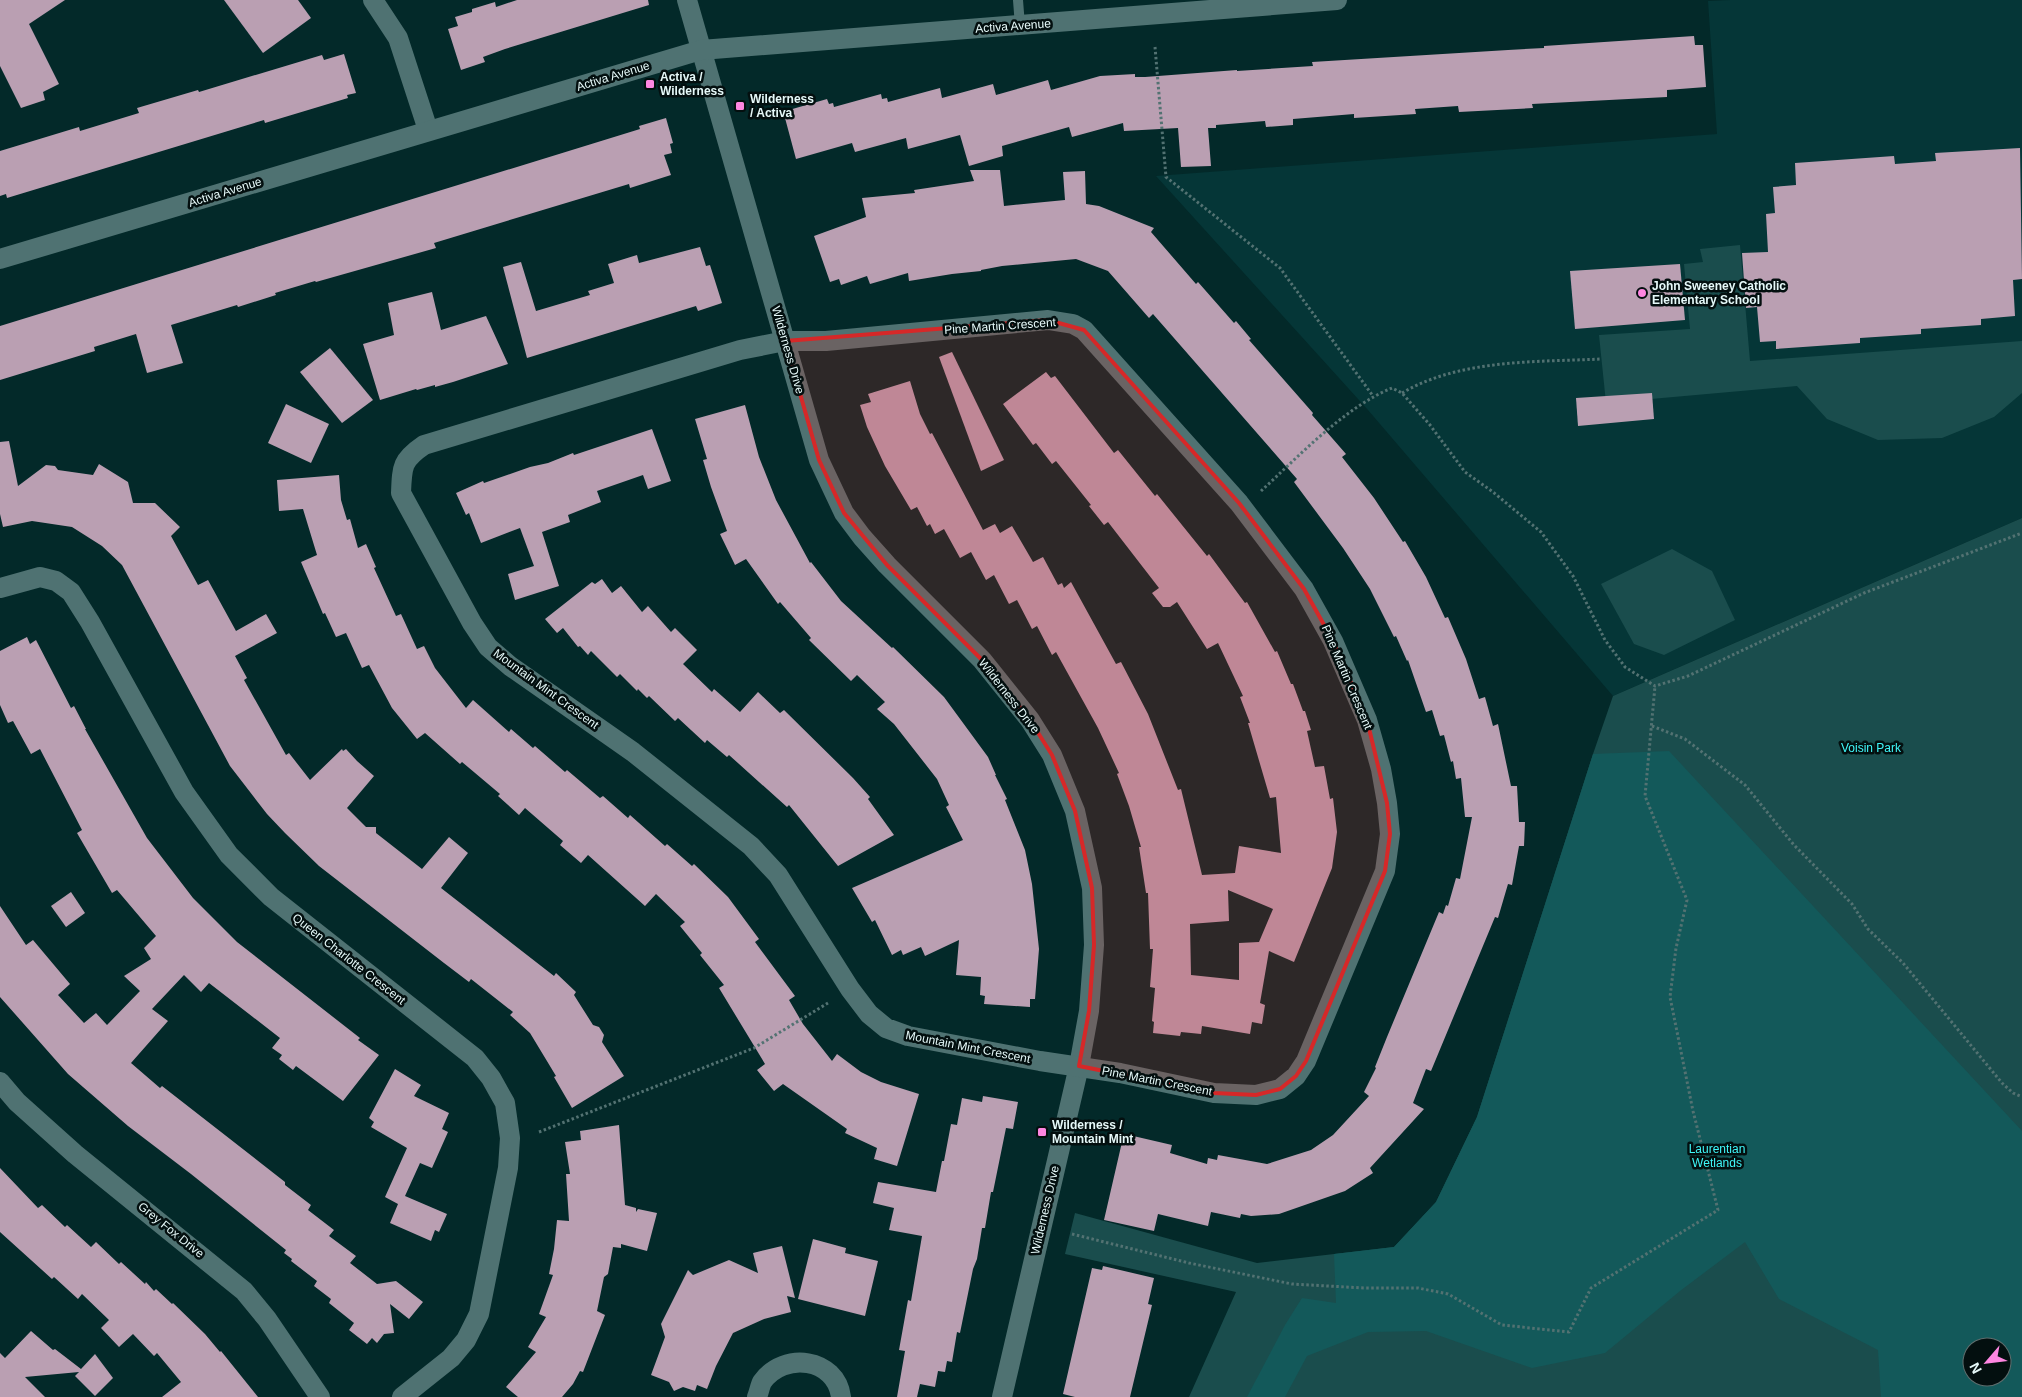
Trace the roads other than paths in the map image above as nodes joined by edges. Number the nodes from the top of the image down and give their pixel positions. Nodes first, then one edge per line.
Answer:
1 (372, 0) edge
2 (688, 0) edge
3 (1018, 0) edge
4 (1337, 0) edge
5 (1284, 2) edge
6 (1020, 26) junction
7 (701, 50) junction
8 (428, 130) junction
9 (0, 259) edge
10 (785, 342) junction
11 (0, 588) edge
12 (1079, 1066) junction
13 (0, 1082) edge
14 (320, 1397) edge
15 (402, 1397) edge
16 (757, 1397) edge
17 (842, 1397) edge
18 (1002, 1397) edge

1 - 8 street
2 - 7 street, Wilderness Drive
3 - 6 lane
4 - 5 street, Activa Avenue
5 - 6 street, Activa Avenue
6 - 7 street, Activa Avenue
7 - 8 street, Activa Avenue
7 - 10 street, Wilderness Drive
8 - 9 street, Activa Avenue
10 - 12 street, Wilderness Drive
10 - 12 street, Mountain Mint Crescent
10 - 12 street, Pine Martin Crescent
11 - 15 street, Queen Charlotte Crescent
12 - 18 street, Wilderness Drive
13 - 14 street, Grey Fox Drive
16 - 17 street

